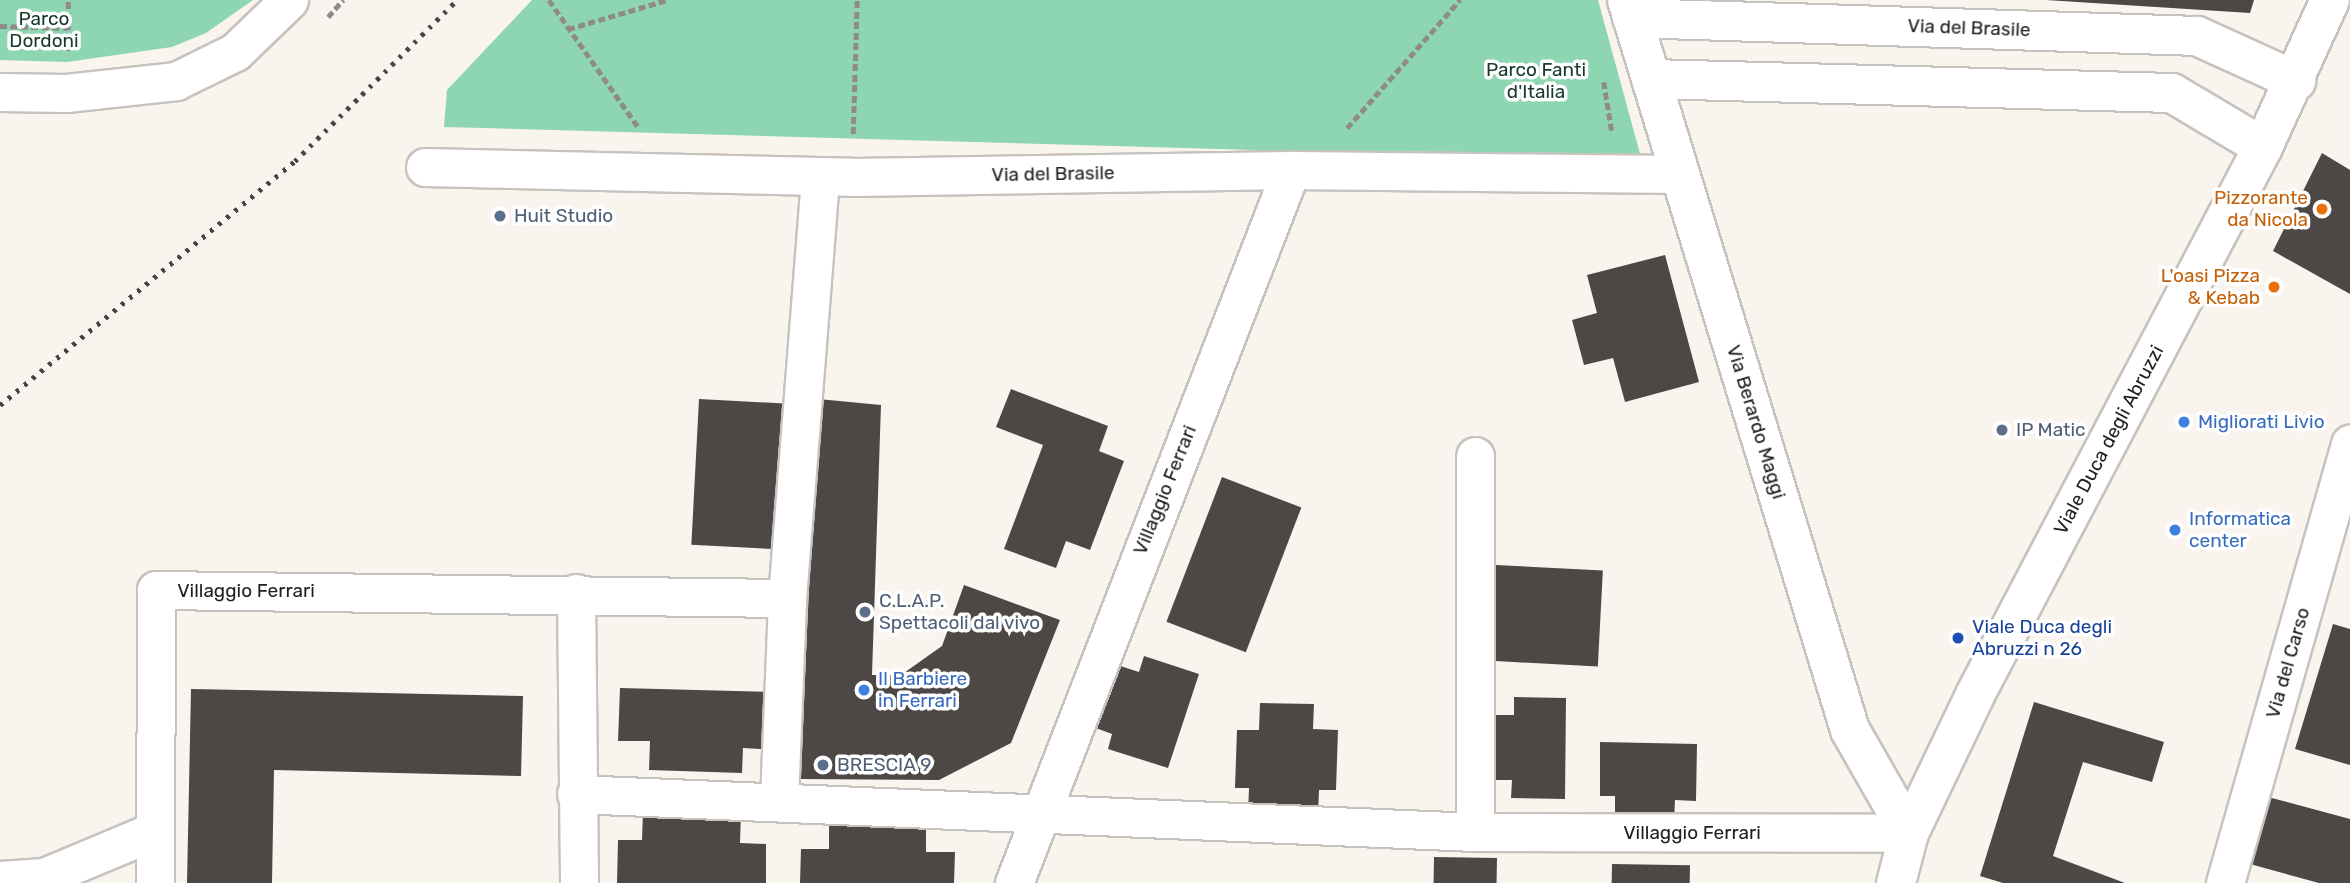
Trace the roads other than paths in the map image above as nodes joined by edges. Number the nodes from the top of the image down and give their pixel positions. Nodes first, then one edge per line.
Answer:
1 (289, 0) edge
2 (2330, 0) edge
3 (1629, 9) edge
4 (1651, 79) junction
5 (2295, 81) junction
6 (0, 92) edge
7 (2263, 146) junction
8 (425, 167) dead end
9 (1291, 170) junction
10 (1680, 174) junction
11 (820, 176) junction
12 (2350, 443) edge
13 (1475, 456) dead end
14 (576, 593) junction
15 (787, 598) junction
16 (576, 794) junction
17 (779, 801) junction
18 (1039, 811) junction
19 (154, 831) junction
20 (1475, 832) junction
21 (1909, 833) junction
22 (0, 880) edge
23 (48, 880) edge
24 (155, 883) edge
25 (579, 883) edge
26 (1014, 883) edge
27 (1896, 883) edge
28 (2225, 883) edge

1 - 6 street
2 - 5 street, Viale Duca degli Abruzzi
3 - 4 street, Via Berardo Maggi
3 - 5 street, Via del Brasile
4 - 7 street
4 - 10 street, Via Berardo Maggi
5 - 7 street, Viale Duca degli Abruzzi
7 - 21 street, Viale Duca degli Abruzzi
8 - 11 street, Via del Brasile
9 - 10 street, Via del Brasile
9 - 11 street, Via del Brasile
9 - 18 street, Villaggio Ferrari
10 - 21 street, Via Berardo Maggi
11 - 15 street
12 - 28 street, Via del Carso
13 - 20 street
14 - 15 street, Villaggio Ferrari
14 - 16 street
14 - 19 street, Villaggio Ferrari
15 - 17 street
16 - 17 street, Villaggio Ferrari
16 - 25 street
17 - 18 street, Villaggio Ferrari
18 - 20 street, Villaggio Ferrari
18 - 26 street, Villaggio Ferrari
19 - 23 street
19 - 24 street, Villaggio Ferrari
20 - 21 street, Villaggio Ferrari
21 - 27 street, Viale Duca degli Abruzzi
22 - 23 street

